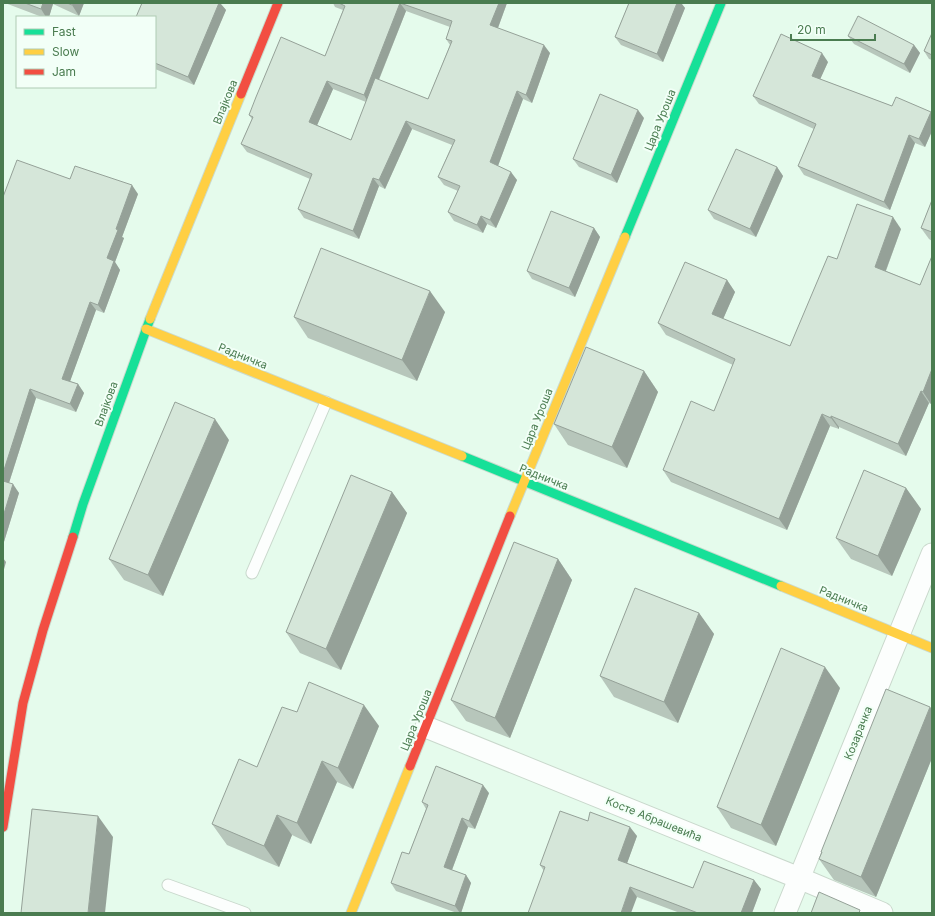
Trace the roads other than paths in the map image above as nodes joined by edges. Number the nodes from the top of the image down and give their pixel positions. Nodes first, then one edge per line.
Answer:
1 (278, 3) edge
2 (721, 3) edge
3 (146, 329) junction
4 (326, 402) junction
5 (524, 482) junction
6 (932, 554) edge
7 (252, 573) dead end
8 (899, 634) junction
9 (932, 648) edge
10 (426, 727) junction
11 (3, 827) edge
12 (799, 878) junction
13 (168, 885) dead end
14 (245, 913) edge
15 (351, 913) edge
16 (785, 913) edge
17 (882, 913) edge

1 - 3 main road, Влајкова
2 - 5 main road, Цара Уроша
3 - 4 main road, Радничка
3 - 11 main road, Влајкова
4 - 5 main road, Радничка
4 - 7 lane
5 - 8 main road, Радничка
5 - 10 main road, Цара Уроша
6 - 8 street, Козарачка
8 - 9 main road, Радничка
8 - 12 street, Козарачка
10 - 12 street, Косте Абрашевића
10 - 15 main road, Цара Уроша
12 - 16 street, Козарачка
12 - 17 street, Косте Абрашевића
13 - 14 lane

